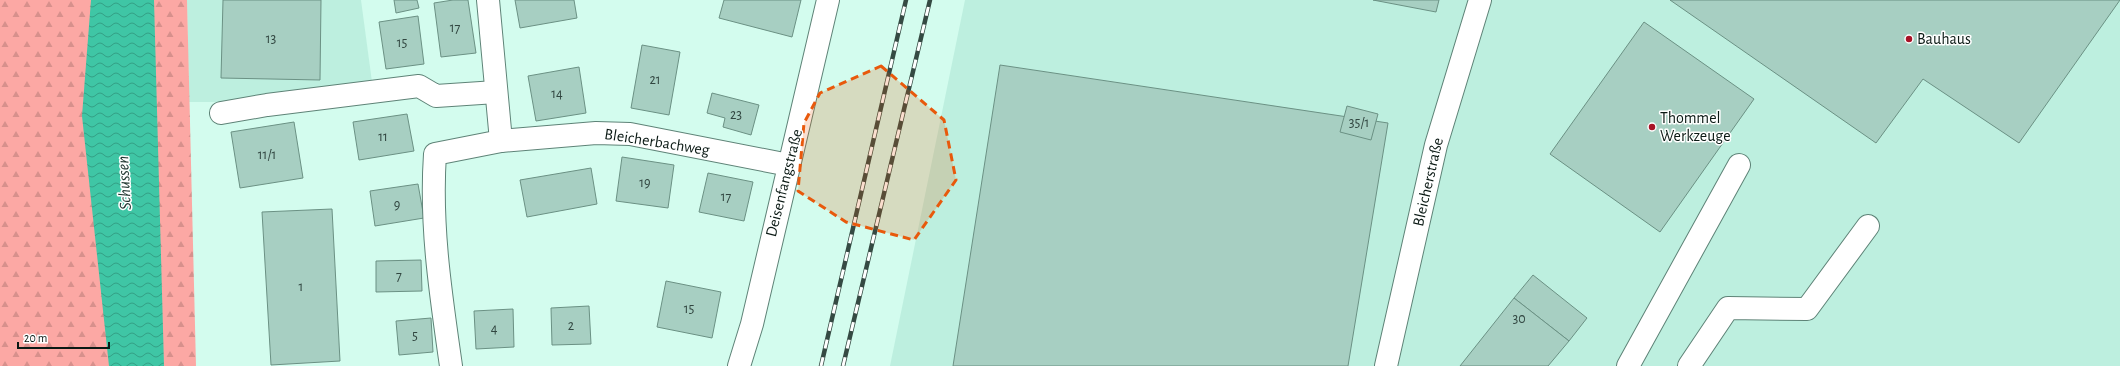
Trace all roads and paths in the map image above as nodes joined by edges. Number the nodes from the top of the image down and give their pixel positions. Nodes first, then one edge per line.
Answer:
1 (488, 0) edge
2 (828, 0) edge
3 (1480, 0) edge
4 (496, 92) junction
5 (221, 113) dead end
6 (501, 141) junction
7 (788, 165) junction
8 (1739, 165) dead end
9 (1868, 226) dead end
10 (451, 366) edge
11 (739, 366) edge
12 (1386, 366) edge
13 (1628, 366) edge
14 (1689, 366) edge

1 - 4 street
2 - 7 street, Deisenfangstraße
3 - 12 street, Bleicherstraße
4 - 5 street
4 - 6 street
6 - 7 street, Bleicherbachweg
6 - 10 street, Bleicherbachweg
7 - 11 street, Deisenfangstraße
8 - 13 street
9 - 14 street

